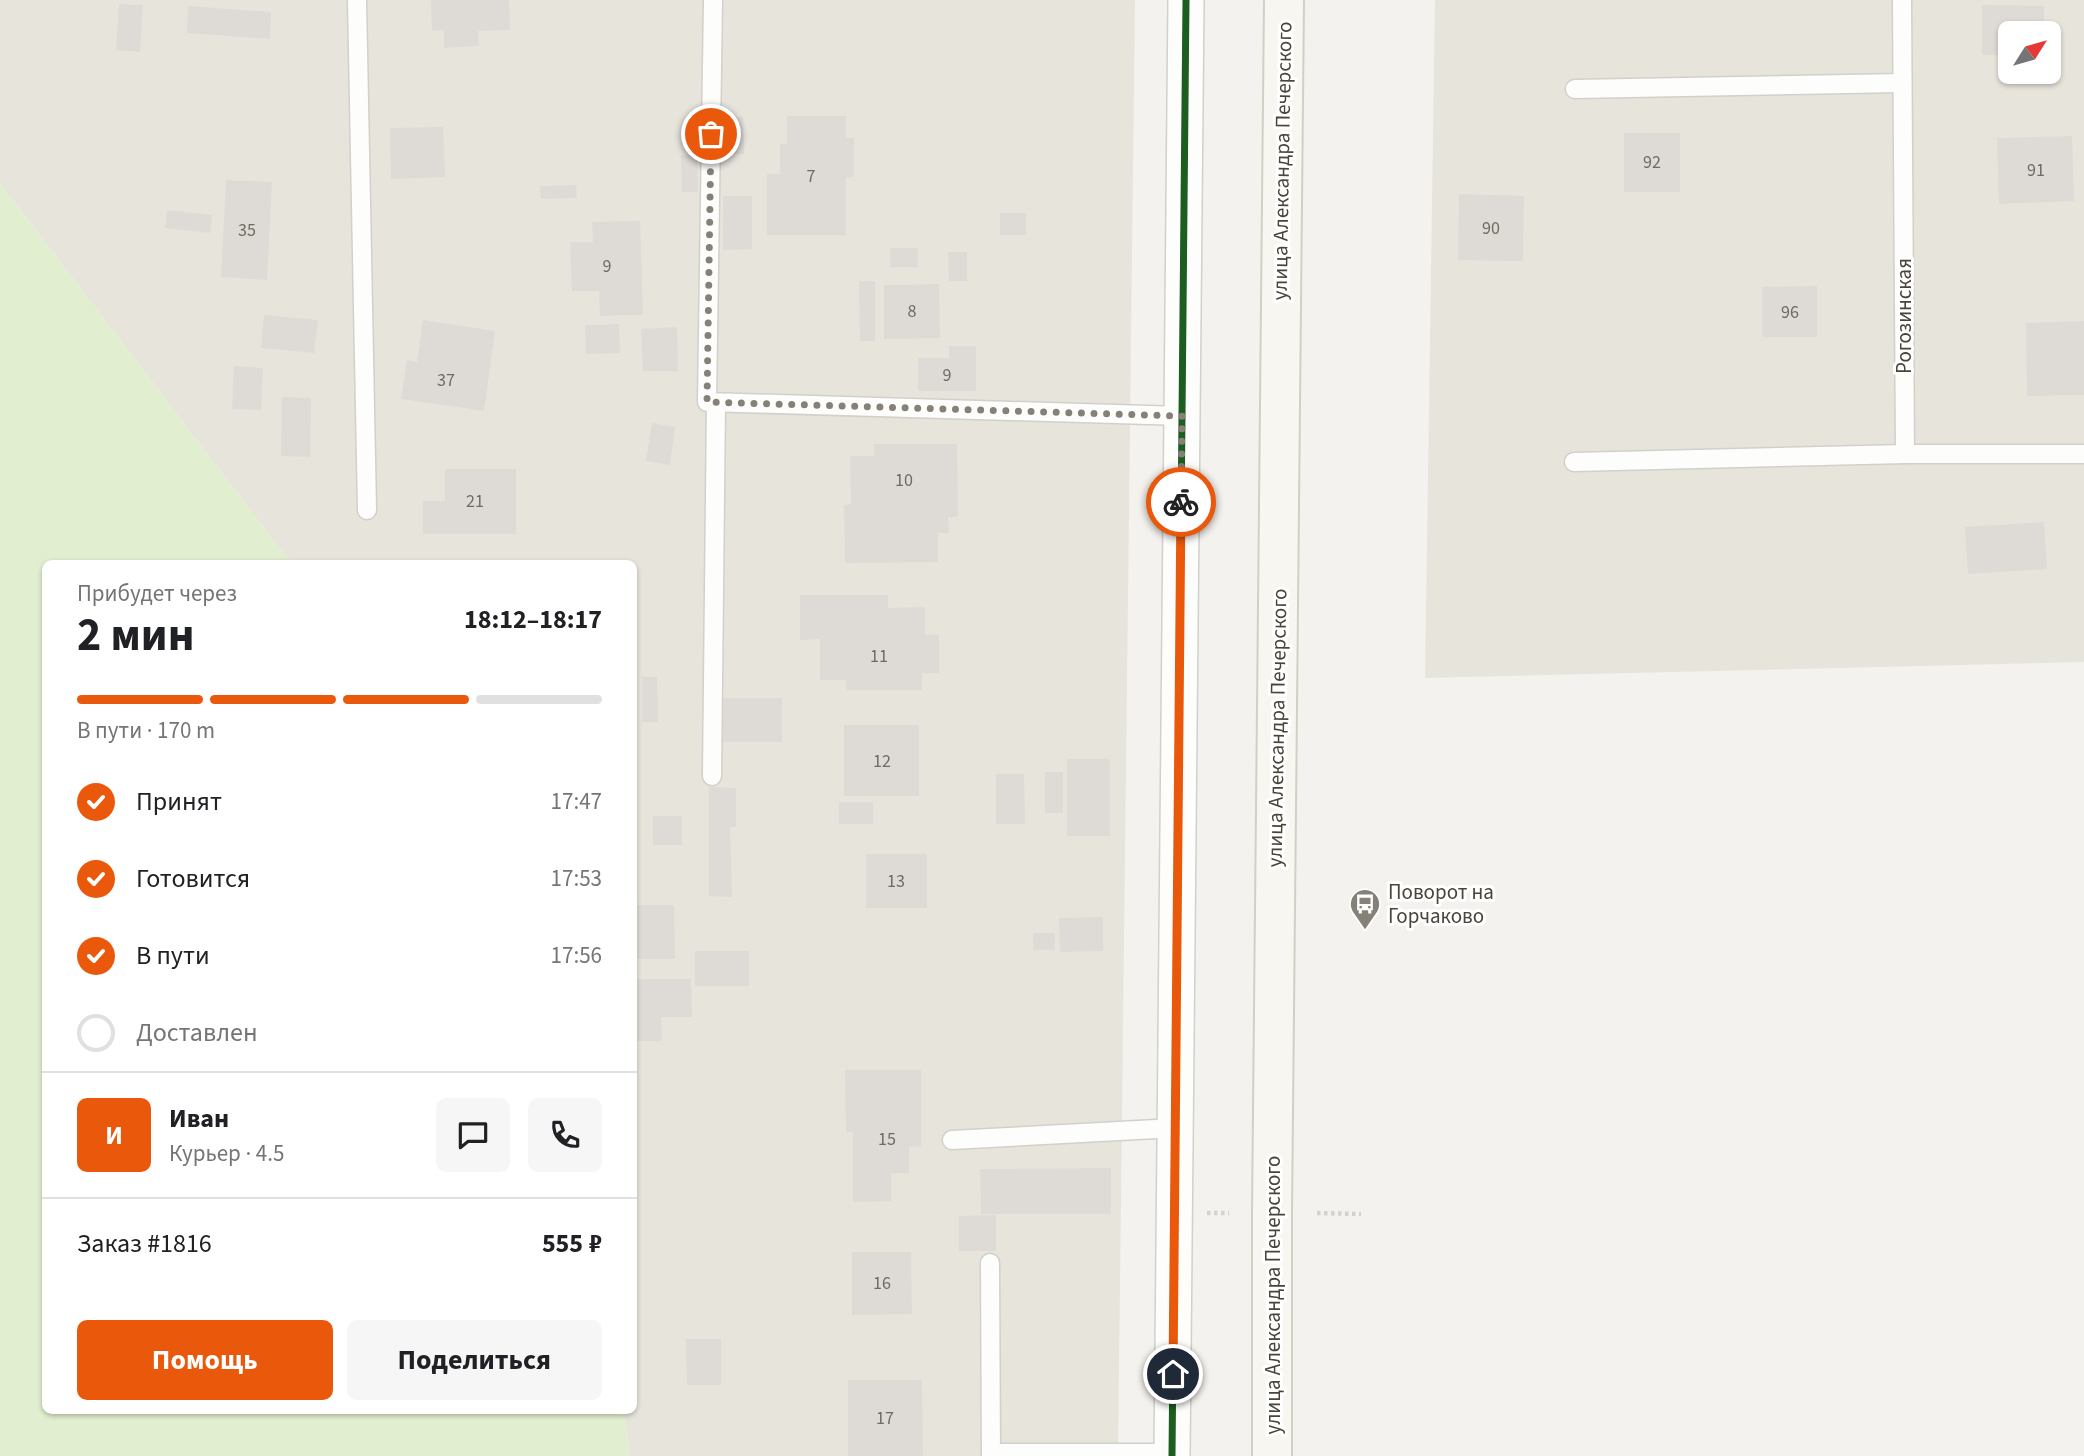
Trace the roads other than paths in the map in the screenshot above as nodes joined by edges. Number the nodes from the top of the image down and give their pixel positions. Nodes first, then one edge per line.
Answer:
1 (358, 0) edge
2 (713, 0) edge
3 (1186, 0) edge
4 (1284, 0) edge
5 (1902, 0) edge
6 (1902, 83) junction
7 (1575, 89) dead end
8 (716, 403) junction
9 (1182, 416) junction
10 (1905, 454) junction
11 (2084, 454) edge
12 (1574, 462) dead end
13 (367, 510) dead end
14 (712, 776) dead end
15 (1175, 1128) junction
16 (952, 1140) dead end
17 (990, 1264) dead end
18 (991, 1455) edge
19 (1172, 1455) edge
20 (1272, 1456) edge

1 - 13 lane
2 - 8 lane
3 - 9 street
4 - 20 main road, улица Александра Печерского
5 - 6 lane, Рогозинская
6 - 7 lane
6 - 10 lane, Рогозинская
8 - 9 lane
8 - 14 lane
9 - 15 street
10 - 11 lane
10 - 12 lane
15 - 16 lane
15 - 19 street
17 - 18 lane
18 - 19 lane

